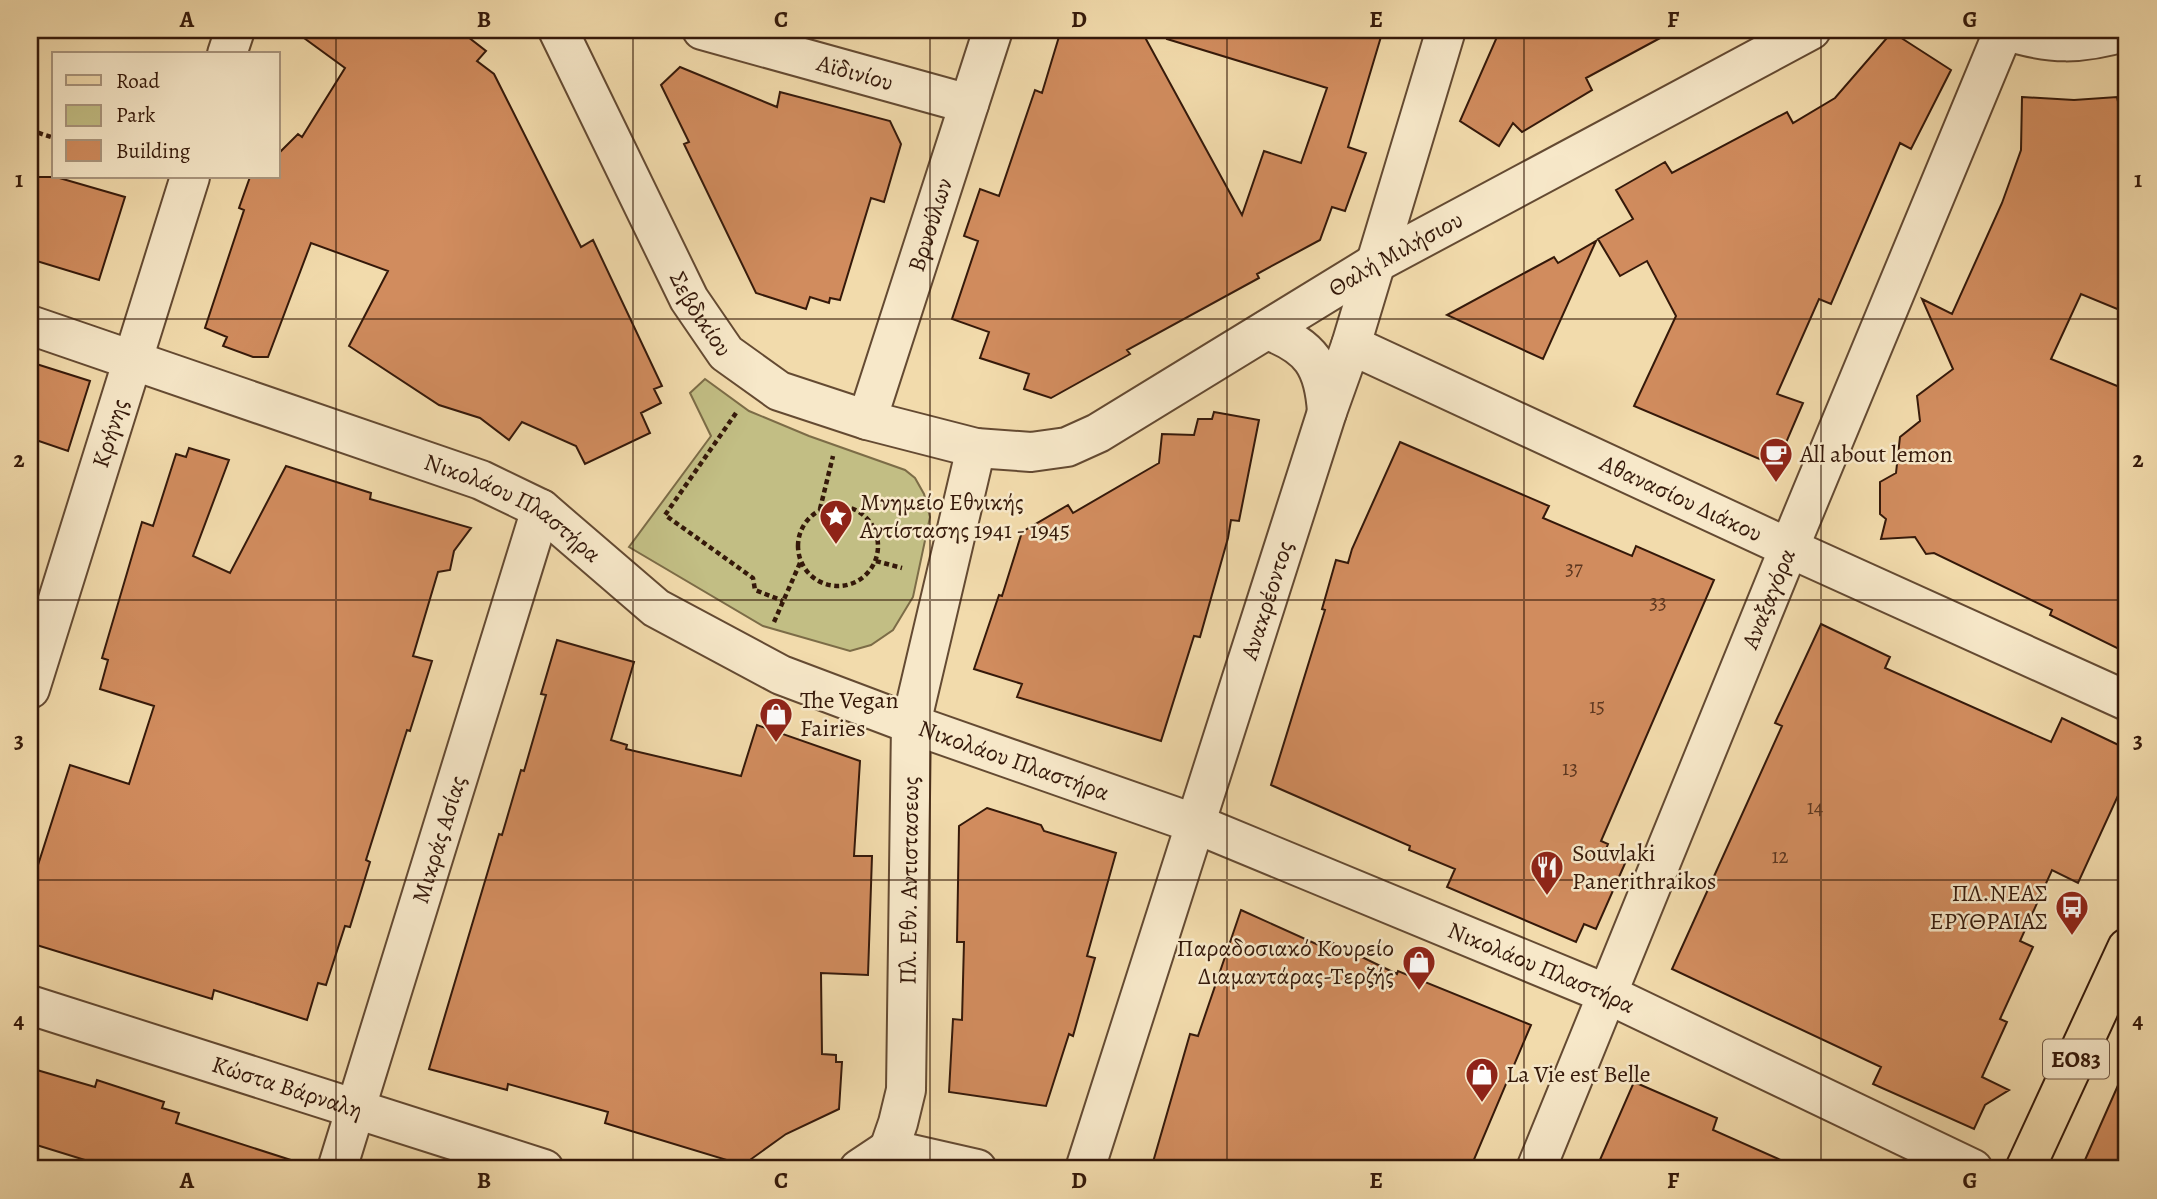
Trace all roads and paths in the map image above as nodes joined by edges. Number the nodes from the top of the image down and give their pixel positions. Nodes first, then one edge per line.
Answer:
1 (235, 30) edge
2 (558, 30) edge
3 (702, 30) edge
4 (993, 30) edge
5 (1446, 30) edge
6 (1811, 30) edge
7 (2004, 30) edge
8 (2127, 31) edge
9 (228, 52) edge
10 (969, 104) junction
11 (30, 130) edge
12 (52, 137) edge
13 (190, 178) edge
14 (1374, 264) junction
15 (30, 325) edge
16 (1267, 330) junction
17 (1351, 345) junction
18 (133, 360) junction
19 (761, 378) junction
20 (1327, 412) junction
21 (855, 416) junction
22 (976, 447) junction
23 (541, 509) junction
24 (820, 509) junction
25 (1789, 548) junction
26 (800, 562) junction
27 (783, 601) junction
28 (757, 662) junction
29 (30, 689) edge
30 (2127, 701) edge
31 (911, 724) junction
32 (1196, 824) junction
33 (2127, 948) edge
34 (1607, 994) junction
35 (30, 1005) edge
36 (355, 1110) junction
37 (874, 1159) edge
38 (337, 1169) edge
39 (544, 1169) edge
40 (977, 1169) edge
41 (1085, 1169) edge
42 (1536, 1169) edge
43 (1973, 1169) edge
44 (2025, 1169) edge

1 - 9 street
2 - 19 street, Σεβδικίου
3 - 10 street, Αϊδινίου
4 - 10 street, Βρυούλων
5 - 14 street, Ανακρέοντος
6 - 14 street, Θαλή Μιλήσιου
7 - 8 street
7 - 25 street, Αναξαγόρα
10 - 21 street, Βρυούλων
11 - 12 path
13 - 18 street, Κρήνης
14 - 16 street, Θαλή Μιλήσιου
14 - 17 street, Ανακρέοντος
15 - 18 street, Νικολάου Πλαστήρα
16 - 20 street
16 - 22 street, Θαλή Μιλήσιου
17 - 20 street, Ανακρέοντος
17 - 25 street, Αθανασίου Διάκου
18 - 23 street, Νικολάου Πλαστήρα
18 - 29 street, Κρήνης
19 - 21 street, Σεβδικίου
19 - 27 path
20 - 32 street, Ανακρέοντος
21 - 22 street, Σεβδικίου
21 - 24 path
22 - 31 street, Πλ. Εθν. Αντιστασεως
23 - 28 street, Νικολάου Πλαστήρα
23 - 36 street, Μικράς Ασίας
24 - 26 path
24 - 26 path
25 - 30 street, Αθανασίου Διάκου
25 - 34 street, Αναξαγόρα
26 - 27 path
27 - 28 path
28 - 31 street, Νικολάου Πλαστήρα
31 - 32 street, Νικολάου Πλαστήρα
31 - 37 street, Πλ. Εθν. Αντιστασεως
32 - 34 street, Νικολάου Πλαστήρα
32 - 41 street, Ανακρέοντος
33 - 44 main road, ΕΟ83
34 - 42 street, Αναξαγόρα
34 - 43 street, Νικολάου Πλαστήρα
35 - 36 street, Κώστα Βάρναλη
36 - 38 street, Μικράς Ασίας
36 - 39 street, Κώστα Βάρναλη
37 - 40 street

